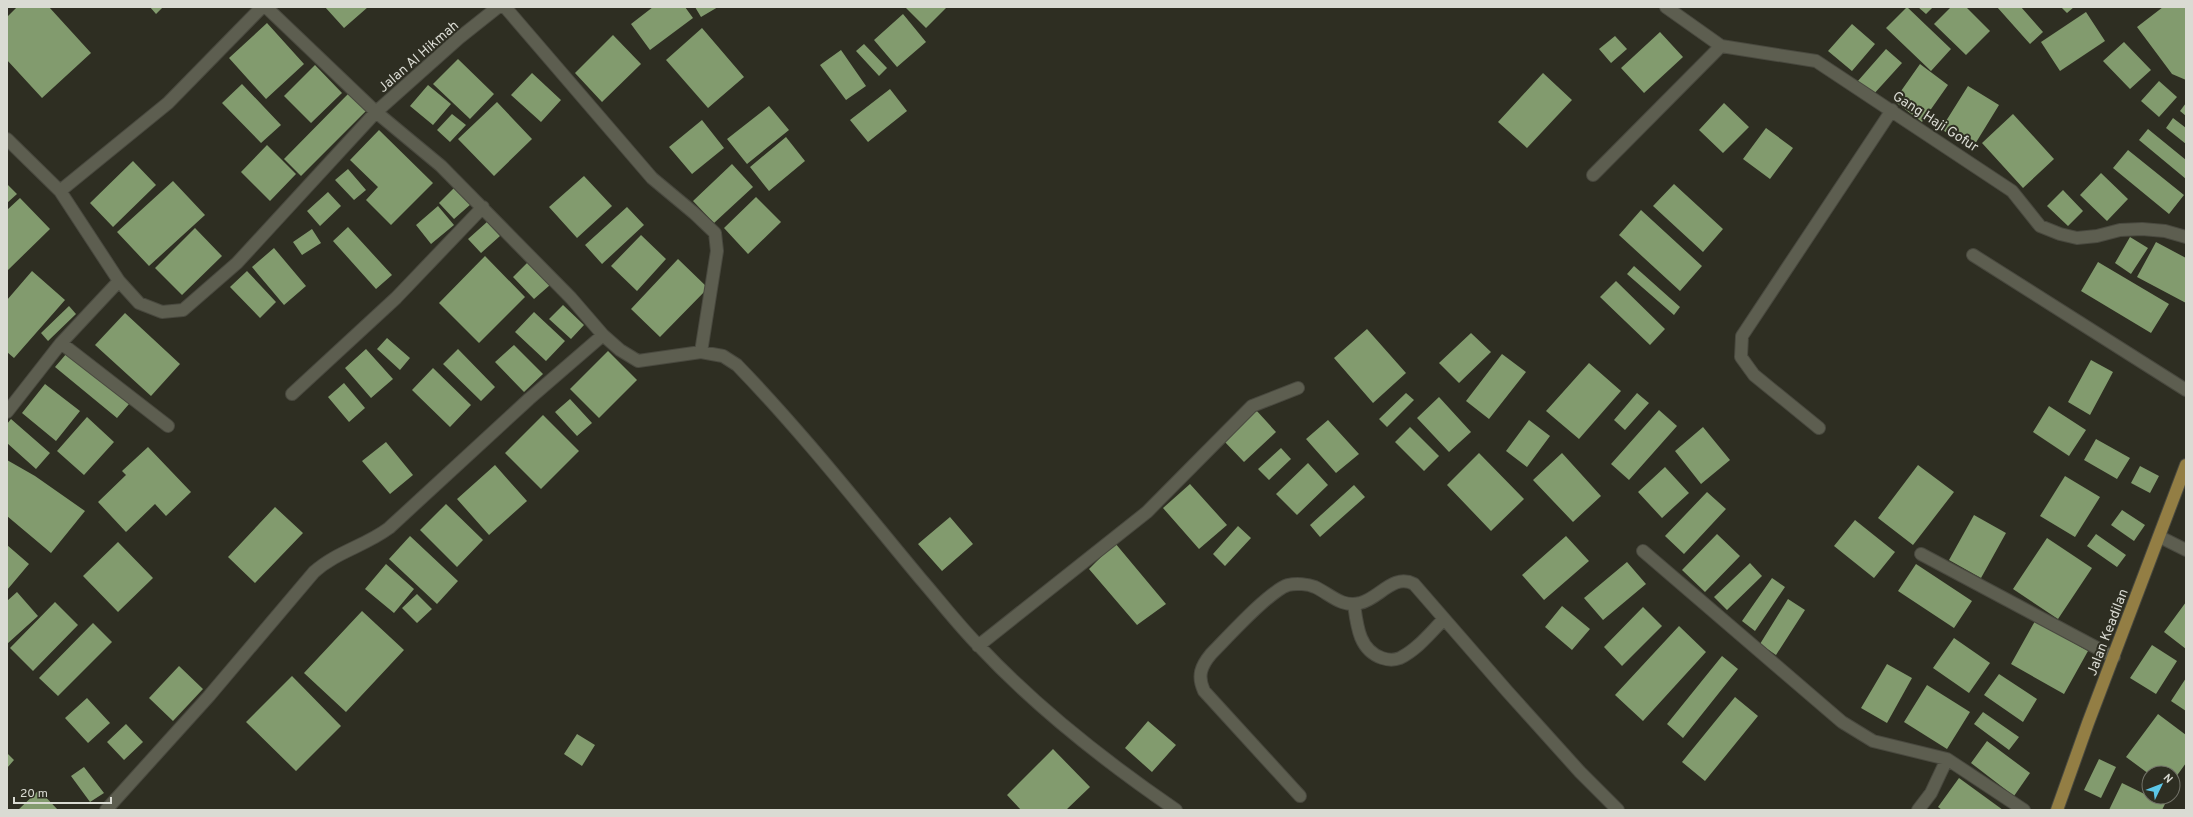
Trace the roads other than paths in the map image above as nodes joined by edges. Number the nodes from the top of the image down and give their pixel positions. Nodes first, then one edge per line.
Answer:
1 (262, 7) edge
2 (266, 7) edge
3 (498, 7) edge
4 (505, 7) edge
5 (1666, 7) edge
6 (1721, 46) junction
7 (1892, 110) junction
8 (376, 112) junction
9 (7, 139) edge
10 (1593, 175) dead end
11 (60, 190) junction
12 (482, 207) junction
13 (2186, 237) edge
14 (1973, 255) dead end
15 (119, 281) junction
16 (603, 335) junction
17 (61, 343) junction
18 (701, 352) junction
19 (1298, 388) dead end
20 (2186, 390) edge
21 (292, 394) dead end
22 (7, 412) edge
23 (168, 426) dead end
24 (1819, 428) dead end
25 (2186, 465) edge
26 (2160, 537) junction
27 (2186, 550) edge
28 (1643, 551) dead end
29 (1920, 554) dead end
30 (1354, 604) junction
31 (1444, 619) junction
32 (978, 646) junction
33 (2114, 657) junction
34 (1947, 759) junction
35 (1300, 796) dead end
36 (106, 810) edge
37 (1176, 810) edge
38 (1618, 810) edge
39 (1918, 810) edge
40 (2024, 810) edge
41 (2057, 810) edge

1 - 11 street
2 - 8 street
3 - 8 street, Jalan Al Hikmah
4 - 18 street
5 - 6 street, Gang Haji Gofur
6 - 7 street, Gang Haji Gofur
6 - 10 street
7 - 13 street, Gang Haji Gofur
7 - 24 street
8 - 12 street
8 - 15 street, Jalan Al Hikmah
9 - 11 street, Jalan Al Hikmah
11 - 15 street, Jalan Al Hikmah
12 - 16 street
12 - 21 street
14 - 20 street
15 - 17 street
16 - 18 street
16 - 36 street
17 - 22 street
17 - 23 street
18 - 32 street
19 - 32 street
25 - 26 main road, Jalan Keadilan
26 - 27 street
26 - 33 main road, Jalan Keadilan
28 - 34 street
29 - 33 street
30 - 31 street
30 - 31 street
30 - 35 street
31 - 38 street
32 - 37 street
33 - 41 main road, Jalan Keadilan
34 - 39 street
34 - 40 street

